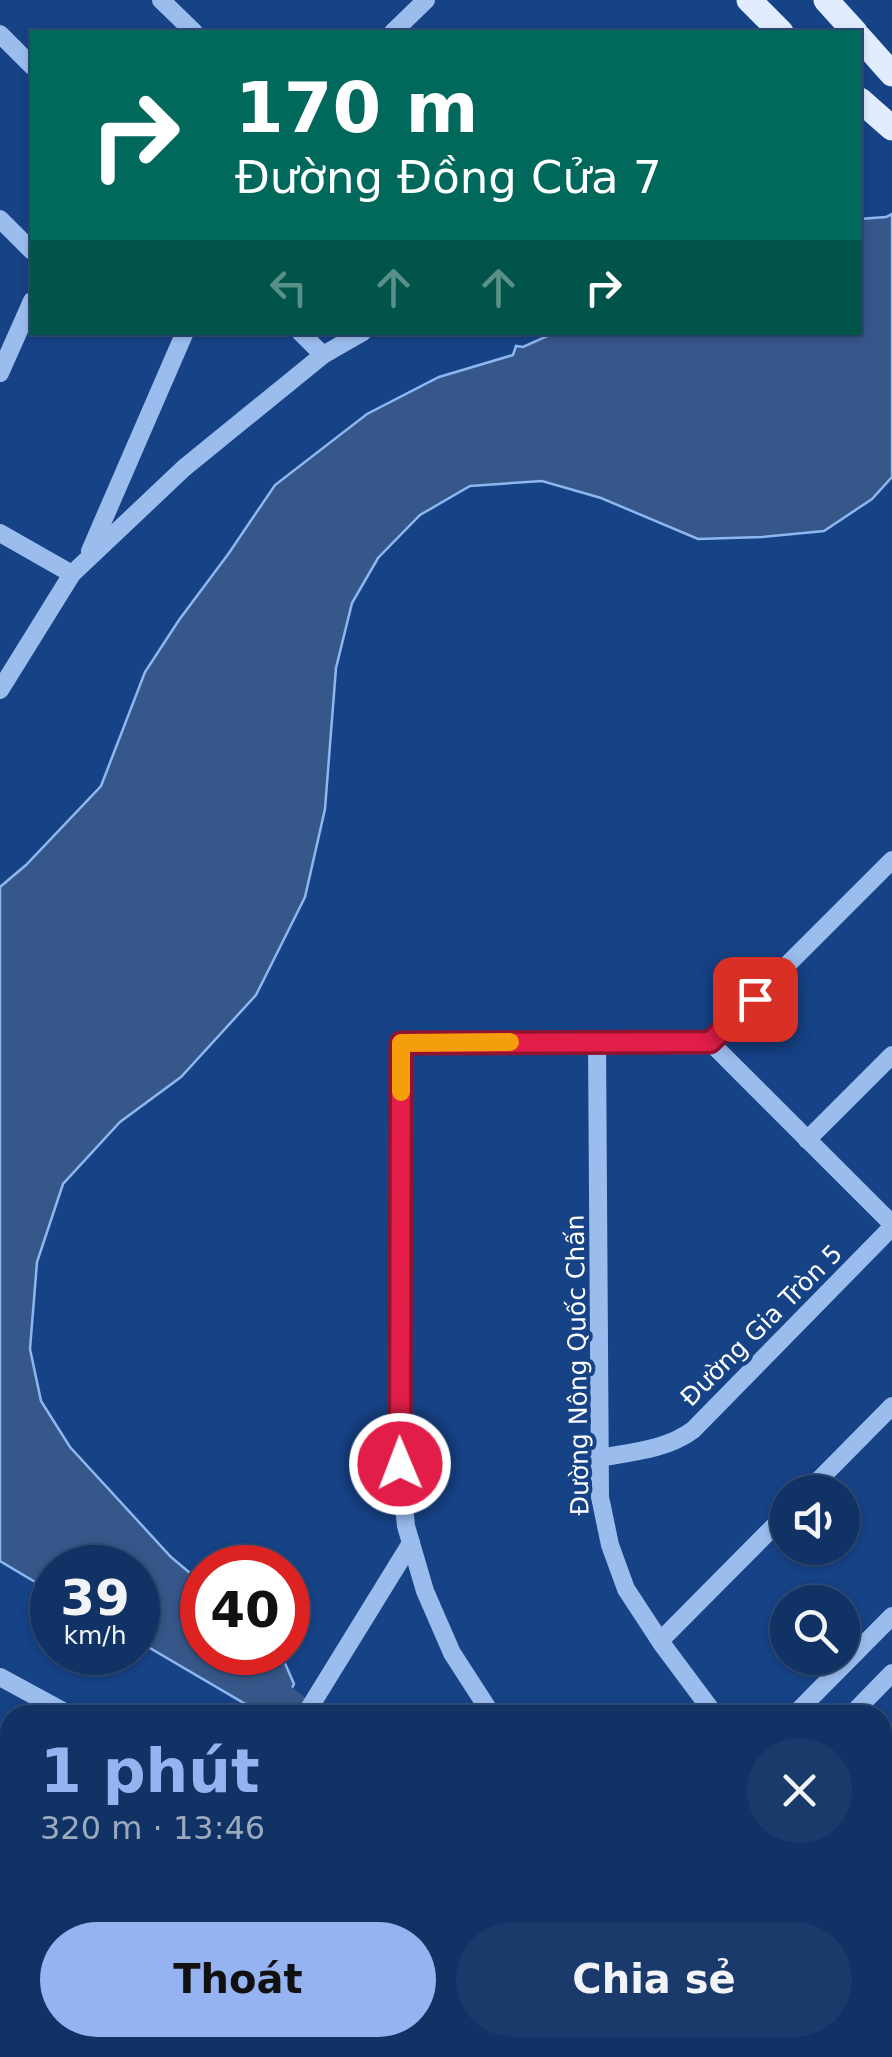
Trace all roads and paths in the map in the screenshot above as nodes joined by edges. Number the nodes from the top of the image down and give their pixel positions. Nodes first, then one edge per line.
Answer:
1 (161, 0) edge
2 (426, 0) edge
3 (748, 0) edge
4 (826, 0) edge
5 (192, 30) edge
6 (395, 30) edge
7 (779, 30) edge
8 (853, 30) edge
9 (0, 34) edge
10 (862, 40) edge
11 (30, 64) edge
12 (892, 74) edge
13 (862, 102) edge
14 (892, 128) edge
15 (0, 219) edge
16 (30, 248) edge
17 (30, 306) edge
18 (184, 335) edge
19 (303, 335) edge
20 (359, 335) edge
21 (323, 355) junction
22 (0, 373) edge
23 (0, 532) edge
24 (79, 567) junction
25 (0, 688) edge
26 (892, 860) edge
27 (597, 1042) junction
28 (710, 1042) junction
29 (892, 1055) edge
30 (807, 1140) junction
31 (892, 1226) edge
32 (892, 1406) edge
33 (599, 1458) junction
34 (823, 1475) edge
35 (770, 1530) edge
36 (411, 1543) junction
37 (892, 1616) edge
38 (660, 1642) junction
39 (892, 1673) edge
40 (0, 1676) edge
41 (52, 1705) edge
42 (311, 1705) edge
43 (486, 1705) edge
44 (707, 1705) edge
45 (804, 1705) edge
46 (861, 1705) edge

1 - 5 street
2 - 6 street
3 - 7 main road
4 - 8 main road
9 - 11 street
10 - 12 main road
13 - 14 main road
15 - 16 street
17 - 22 street
18 - 24 street
19 - 21 street
20 - 21 street
21 - 24 street
23 - 24 street
24 - 25 street
26 - 28 street
27 - 28 street
27 - 33 street, Đường Nông Quốc Chấn
27 - 36 street
28 - 30 street
29 - 30 street
30 - 31 street
31 - 33 street, Đường Gia Tròn 5
32 - 34 street
33 - 38 street, Đường Nông Quốc Chấn
35 - 38 street
36 - 42 street
36 - 43 street
37 - 45 street
38 - 44 street, Đường Nông Quốc Chấn
39 - 46 street
40 - 41 street

